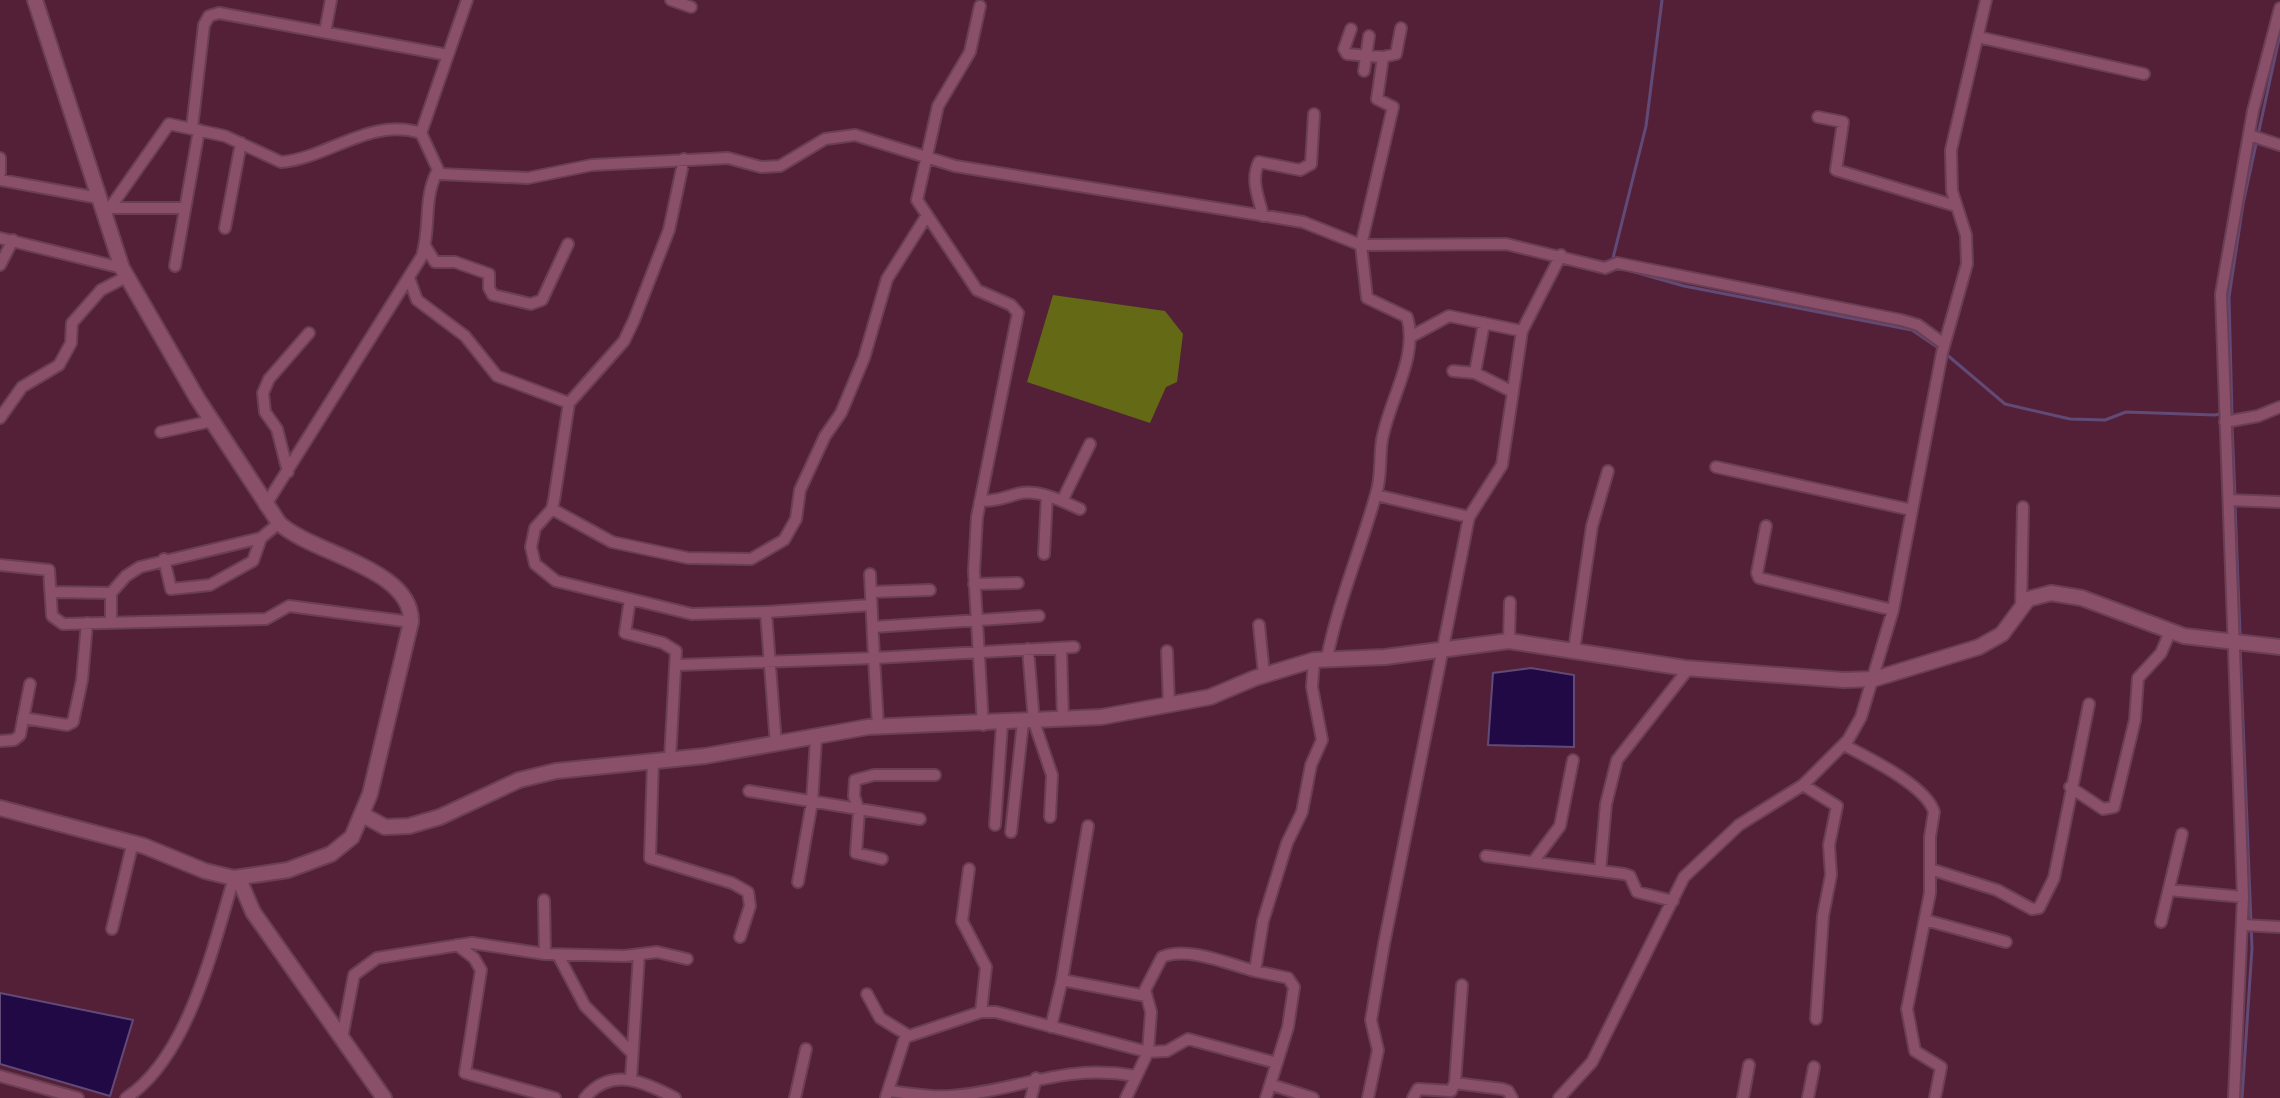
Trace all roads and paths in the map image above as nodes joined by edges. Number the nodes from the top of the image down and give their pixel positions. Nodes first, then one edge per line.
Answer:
1 (35, 0) edge
2 (331, 0) edge
3 (467, 0) edge
4 (671, 0) edge
5 (1986, 0) edge
6 (980, 6) dead end
7 (691, 7) dead end
8 (2280, 8) edge
9 (1401, 28) dead end
10 (1351, 29) dead end
11 (325, 32) junction
12 (1369, 36) dead end
13 (1978, 37) junction
14 (448, 55) junction
15 (1365, 57) junction
16 (1383, 57) junction
17 (1381, 73) junction
18 (2144, 74) dead end
19 (1314, 114) dead end
20 (1818, 117) dead end
21 (195, 129) junction
22 (421, 133) junction
23 (2249, 135) junction
24 (241, 143) junction
25 (2280, 145) edge
26 (0, 158) edge
27 (684, 159) junction
28 (925, 159) junction
29 (437, 172) junction
30 (0, 173) edge
31 (0, 180) edge
32 (1956, 206) junction
33 (105, 207) junction
34 (184, 208) junction
35 (1263, 216) junction
36 (926, 217) junction
37 (225, 228) dead end
38 (0, 238) edge
39 (13, 240) junction
40 (568, 244) dead end
41 (1361, 245) junction
42 (425, 246) junction
43 (1561, 255) junction
44 (0, 265) edge
45 (175, 266) dead end
46 (124, 273) junction
47 (409, 278) junction
48 (1484, 323) junction
49 (1522, 331) junction
50 (309, 333) dead end
51 (1412, 336) junction
52 (1943, 348) junction
53 (1453, 371) dead end
54 (1475, 373) junction
55 (1513, 392) junction
56 (569, 403) junction
57 (2280, 407) edge
58 (0, 418) edge
59 (212, 421) junction
60 (2225, 422) junction
61 (161, 432) dead end
62 (1090, 444) dead end
63 (1716, 467) dead end
64 (1608, 471) dead end
65 (288, 472) junction
66 (1376, 495) junction
67 (1047, 496) junction
68 (2229, 500) junction
69 (980, 501) junction
70 (1062, 501) junction
71 (2280, 502) edge
72 (265, 506) junction
73 (2023, 507) dead end
74 (552, 509) junction
75 (1080, 509) dead end
76 (1912, 510) junction
77 (1469, 517) junction
78 (279, 523) junction
79 (1766, 526) dead end
80 (261, 538) junction
81 (1044, 554) dead end
82 (164, 559) junction
83 (0, 565) edge
84 (870, 574) dead end
85 (1018, 583) dead end
86 (974, 584) junction
87 (930, 590) dead end
88 (51, 592) junction
89 (871, 592) junction
90 (111, 593) junction
91 (630, 599) junction
92 (1510, 602) dead end
93 (871, 605) junction
94 (2021, 608) junction
95 (1893, 610) junction
96 (766, 612) junction
97 (1039, 616) dead end
98 (976, 621) junction
99 (111, 622) junction
100 (411, 622) junction
101 (87, 623) junction
102 (1259, 625) dead end
103 (873, 627) junction
104 (2170, 632) junction
105 (2233, 639) junction
106 (1509, 641) junction
107 (1074, 647) dead end
108 (2280, 647) edge
109 (1061, 648) junction
110 (1028, 649) junction
111 (1574, 650) junction
112 (977, 651) junction
113 (1167, 651) dead end
114 (1441, 651) junction
115 (874, 658) junction
116 (1321, 659) junction
117 (769, 663) junction
118 (677, 665) junction
119 (1689, 668) junction
120 (1264, 675) junction
121 (1874, 679) junction
122 (30, 684) dead end
123 (2089, 704) dead end
124 (1169, 705) junction
125 (23, 718) junction
126 (1063, 720) junction
127 (1028, 722) junction
128 (1002, 724) junction
129 (983, 725) junction
130 (878, 726) junction
131 (816, 739) junction
132 (0, 741) edge
133 (776, 745) junction
134 (1844, 745) junction
135 (670, 759) junction
136 (1573, 760) dead end
137 (653, 761) junction
138 (935, 775) dead end
139 (1803, 785) junction
140 (2070, 787) junction
141 (749, 791) dead end
142 (812, 802) junction
143 (0, 808) edge
144 (859, 811) junction
145 (363, 815) junction
146 (1050, 817) dead end
147 (920, 819) dead end
148 (995, 825) dead end
149 (1088, 826) dead end
150 (1011, 832) dead end
151 (2182, 834) dead end
152 (133, 842) junction
153 (1486, 856) dead end
154 (882, 859) dead end
155 (1533, 862) junction
156 (969, 869) dead end
157 (1930, 869) junction
158 (1600, 871) junction
159 (237, 878) junction
160 (798, 882) dead end
161 (2169, 890) junction
162 (2243, 897) junction
163 (544, 900) dead end
164 (1670, 908) junction
165 (1925, 920) junction
166 (2161, 922) dead end
167 (2248, 925) junction
168 (2280, 927) edge
169 (112, 929) dead end
170 (740, 937) dead end
171 (2006, 942) dead end
172 (457, 945) junction
173 (545, 954) junction
174 (558, 955) junction
175 (639, 955) junction
176 (687, 959) dead end
177 (1255, 971) junction
178 (1062, 980) junction
179 (1462, 985) dead end
180 (867, 994) dead end
181 (1146, 996) junction
182 (981, 1012) junction
183 (1816, 1019) dead end
184 (1051, 1027) junction
185 (906, 1037) junction
186 (342, 1038) junction
187 (806, 1049) dead end
188 (631, 1052) junction
189 (1148, 1052) junction
190 (1277, 1063) junction
191 (1749, 1065) dead end
192 (1814, 1067) dead end
193 (0, 1076) edge
194 (1136, 1076) junction
195 (1036, 1078) junction
196 (631, 1079) junction
197 (1455, 1083) junction
198 (1272, 1085) junction
199 (887, 1095) edge
200 (78, 1098) edge
201 (126, 1098) edge
202 (384, 1098) edge
203 (555, 1098) edge
204 (585, 1098) edge
205 (675, 1098) edge
206 (795, 1098) edge
207 (1031, 1098) edge
208 (1126, 1098) edge
209 (1266, 1098) edge
210 (1313, 1098) edge
211 (1368, 1098) edge
212 (1413, 1098) edge
213 (1512, 1098) edge
214 (1559, 1098) edge
215 (1743, 1098) edge
216 (1808, 1098) edge
217 (1935, 1098) edge
218 (2234, 1098) edge

1 - 33 street
2 - 11 street
3 - 14 street
4 - 7 street
5 - 13 street
6 - 28 street
8 - 23 street
9 - 16 street
10 - 15 street
11 - 14 street
11 - 21 street
12 - 15 street
13 - 18 street
13 - 32 street
14 - 22 street
15 - 16 street
15 - 17 street
16 - 17 street
17 - 41 street
19 - 35 street
20 - 32 street
21 - 24 street
21 - 33 street
21 - 34 street
22 - 24 street
22 - 29 street
23 - 25 street
23 - 60 street
24 - 37 street
26 - 30 street
27 - 28 street
27 - 29 street
27 - 56 street
28 - 35 street
28 - 36 street
29 - 42 street
31 - 33 street
32 - 52 street
33 - 34 street
33 - 46 street
34 - 45 street
35 - 41 street
36 - 69 street
36 - 74 street
38 - 39 street
39 - 44 street
39 - 46 street
40 - 42 street
41 - 43 street
41 - 51 street
42 - 47 street
43 - 49 street
43 - 52 street
46 - 58 street
46 - 59 street
47 - 56 street
47 - 65 street
48 - 49 street
48 - 51 street
48 - 54 street
49 - 55 street
50 - 65 street
51 - 66 street
52 - 76 street
53 - 54 street
54 - 55 street
55 - 77 street
56 - 74 street
57 - 60 street
59 - 61 street
59 - 72 street
60 - 68 street
62 - 70 street
63 - 76 street
64 - 111 street
65 - 72 street
66 - 77 street
66 - 116 street
67 - 69 street
67 - 70 street
67 - 81 street
68 - 71 street
68 - 105 street
69 - 86 street
70 - 75 street
72 - 78 street
73 - 94 street
74 - 91 street
76 - 95 street
77 - 114 street
78 - 80 street
78 - 100 street
79 - 95 street
80 - 82 street
80 - 82 street
82 - 90 street
83 - 88 street
84 - 89 street
85 - 86 street
86 - 98 street
87 - 89 street
88 - 90 street
88 - 101 street
89 - 93 street
90 - 99 street
91 - 96 street
91 - 118 street
92 - 106 street
93 - 96 street
93 - 103 street
94 - 104 street
94 - 121 street
95 - 121 street
96 - 117 street
97 - 98 street
98 - 103 street
98 - 112 street
99 - 100 street
99 - 101 street
100 - 145 street
101 - 125 street
102 - 120 street
103 - 115 street
104 - 105 street
104 - 140 street
105 - 108 street
105 - 162 street
106 - 111 street
106 - 114 street
107 - 109 street
109 - 110 street
109 - 126 street
110 - 112 street
110 - 127 street
111 - 119 street
112 - 115 street
112 - 129 street
113 - 124 street
114 - 116 street
114 - 211 street
115 - 117 street
115 - 130 street
116 - 120 street
116 - 177 street
117 - 118 street
117 - 133 street
118 - 135 street
119 - 121 street
119 - 158 street
120 - 124 street
121 - 134 street
122 - 125 street
123 - 140 street
124 - 126 street
125 - 132 street
126 - 127 street
127 - 128 street
127 - 146 street
127 - 150 street
128 - 129 street
128 - 148 street
129 - 130 street
130 - 131 street
131 - 133 street
131 - 142 street
133 - 135 street
134 - 139 street
134 - 157 street
135 - 137 street
136 - 155 street
137 - 145 street
137 - 170 street
138 - 144 street
139 - 164 street
139 - 183 street
140 - 157 street
141 - 142 street
142 - 144 street
142 - 160 street
143 - 152 street
144 - 147 street
144 - 154 street
145 - 159 street
149 - 178 street
151 - 161 street
152 - 159 street
152 - 169 street
153 - 155 street
155 - 158 street
156 - 182 street
157 - 165 street
158 - 164 street
159 - 186 street
159 - 201 street
161 - 162 street
161 - 166 street
162 - 167 street
163 - 173 street
164 - 214 street
165 - 171 street
165 - 217 street
167 - 168 street
167 - 218 street
172 - 173 street
172 - 186 street
172 - 203 street
173 - 174 street
174 - 175 street
174 - 188 street
175 - 176 street
175 - 188 street
177 - 181 street
177 - 190 street
178 - 181 street
178 - 184 street
179 - 197 street
180 - 185 street
181 - 189 street
182 - 184 street
182 - 185 street
184 - 189 street
185 - 199 street
186 - 202 street
187 - 206 street
188 - 196 street
189 - 190 street
189 - 194 street
190 - 198 street
191 - 215 street
192 - 216 street
193 - 200 street
194 - 195 street
194 - 208 street
195 - 199 street
195 - 207 street
196 - 204 street
196 - 205 street
197 - 212 street
197 - 213 street
198 - 209 street
198 - 210 street

